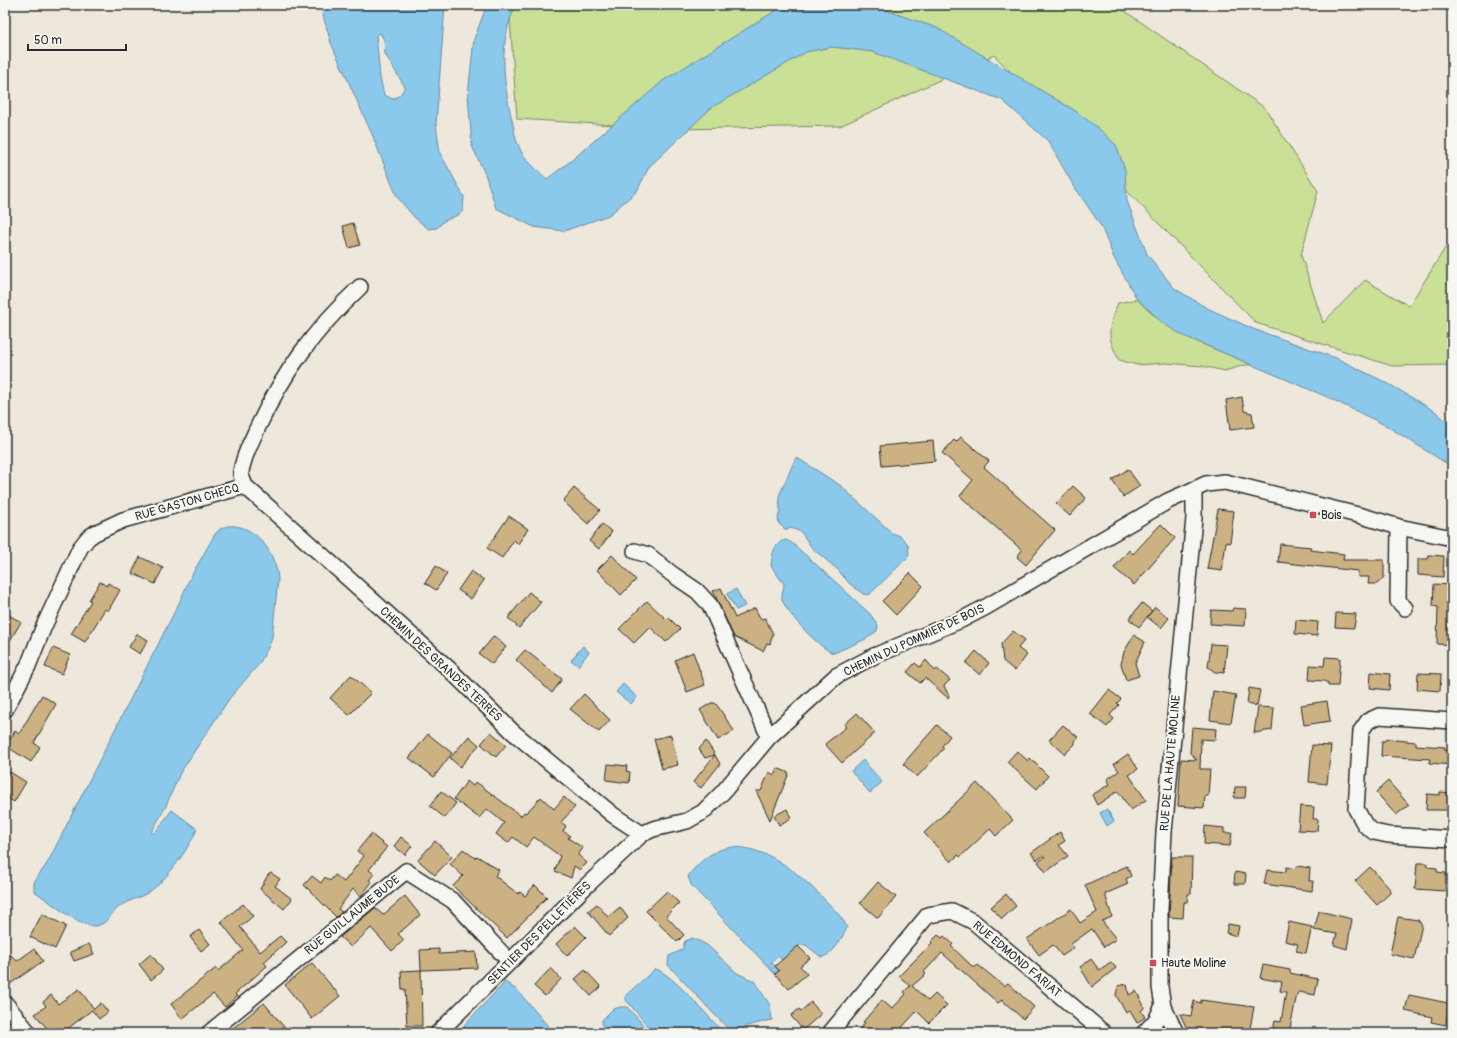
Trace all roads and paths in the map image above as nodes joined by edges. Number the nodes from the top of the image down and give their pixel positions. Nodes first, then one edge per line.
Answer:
1 (360, 287) dead end
2 (245, 486) junction
3 (1194, 490) junction
4 (1399, 527) junction
5 (1452, 538) edge
6 (635, 551) dead end
7 (1405, 608) dead end
8 (5, 710) edge
9 (1452, 721) edge
10 (769, 737) junction
11 (642, 834) junction
12 (1452, 839) edge
13 (510, 962) junction
14 (5, 1003) edge
15 (1163, 1006) junction
16 (25, 1028) edge
17 (1173, 1031) edge
18 (8, 1033) edge
19 (208, 1033) edge
20 (438, 1033) edge
21 (830, 1033) edge
22 (1104, 1033) edge
23 (1144, 1033) edge

1 - 2 street, RUE GASTON CHECQ
2 - 8 street, RUE GASTON CHECQ
2 - 11 street, CHEMIN DES GRANDES TERRES
3 - 4 street, CHEMIN DU POMMIER DE BOIS
3 - 10 street, CHEMIN DU POMMIER DE BOIS
3 - 15 street, RUE DE LA HAUTE MOLINE
4 - 5 street, CHEMIN DU POMMIER DE BOIS
4 - 7 street
6 - 10 street
9 - 12 street
10 - 11 street, CHEMIN DU POMMIER DE BOIS
11 - 13 street, SENTIER DES PELLETIÈRES
13 - 19 street, RUE GUILLAUME BUDE
13 - 20 street, SENTIER DES PELLETIÈRES
14 - 16 street
15 - 17 street, RUE DE LA HAUTE MOLINE
15 - 23 street
16 - 18 street
21 - 22 street, RUE EDMOND FARIAT

